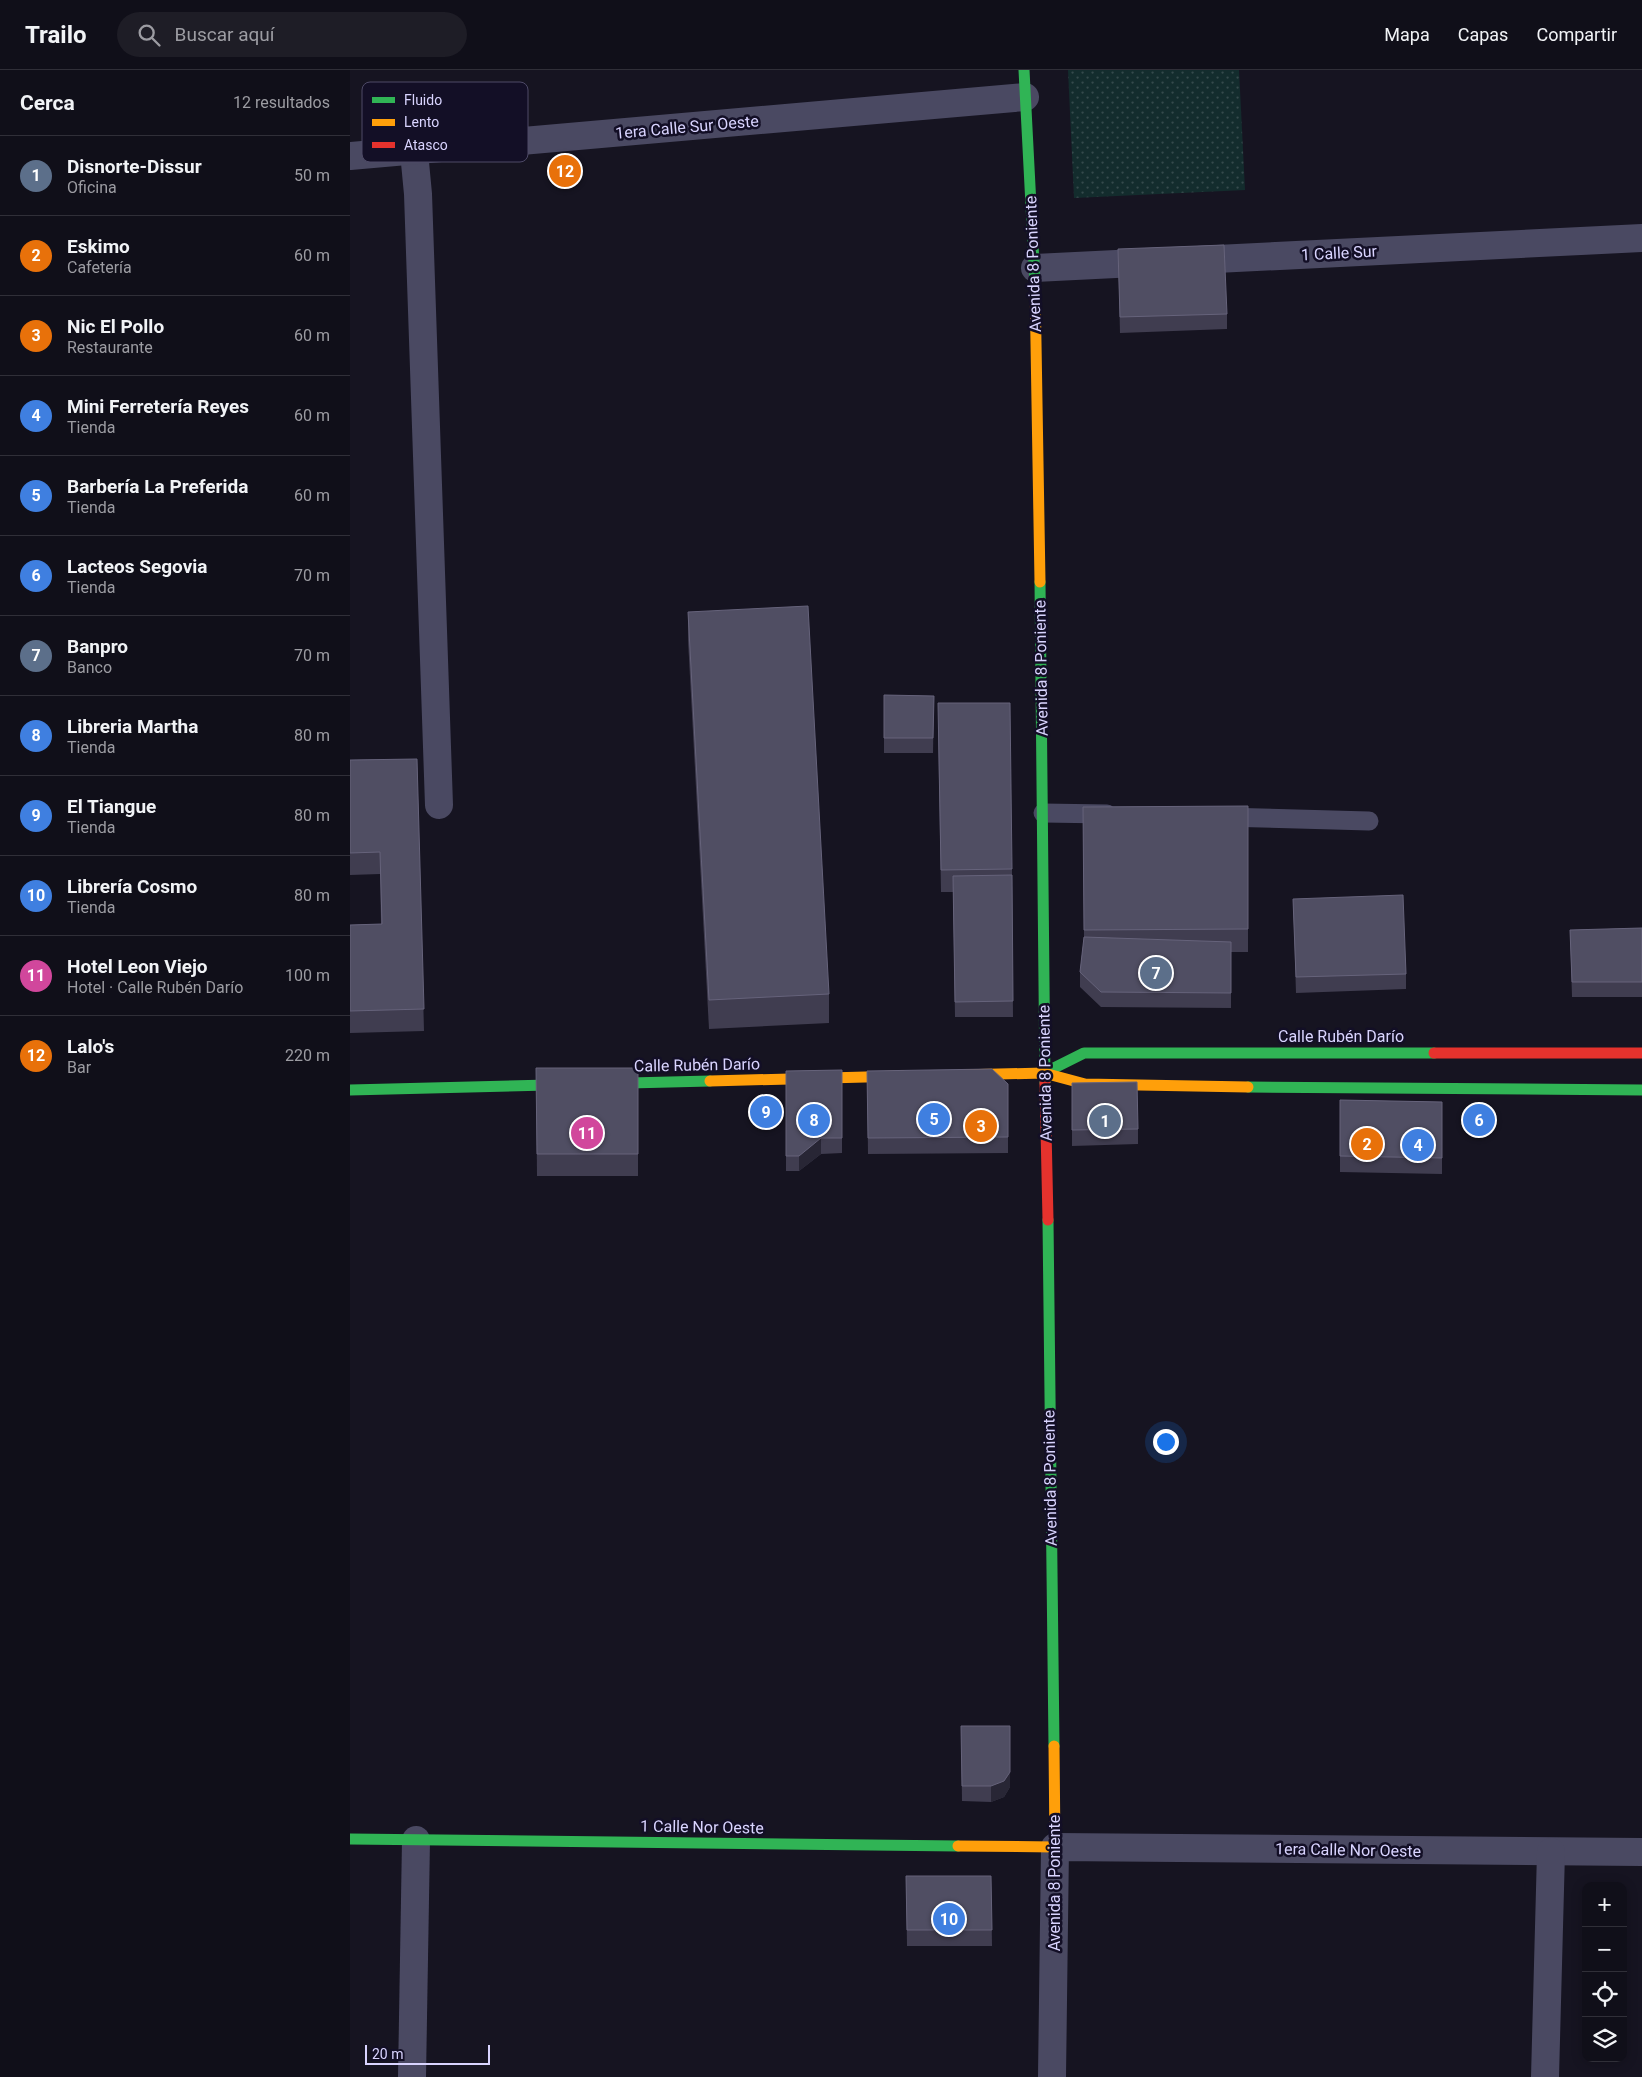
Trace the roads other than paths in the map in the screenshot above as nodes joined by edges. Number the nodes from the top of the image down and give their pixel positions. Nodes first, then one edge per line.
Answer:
1 (1024, 70) edge
2 (1025, 97) junction
3 (528, 142) edge
4 (415, 162) edge
5 (1642, 238) edge
6 (1035, 268) junction
7 (439, 806) dead end
8 (1043, 813) junction
9 (1122, 815) edge
10 (1201, 817) edge
11 (1369, 821) dead end
12 (1642, 1053) edge
13 (1044, 1073) junction
14 (946, 1075) edge
15 (916, 1076) edge
16 (350, 1090) edge
17 (1642, 1090) edge
18 (350, 1839) edge
19 (416, 1840) junction
20 (1054, 1847) junction
21 (1551, 1852) junction
22 (1642, 1852) edge
23 (412, 2077) edge
24 (1052, 2077) edge
25 (1545, 2077) edge

1 - 2 street, Avenida 8 Poniente
2 - 3 street, 1era Calle Sur Oeste
2 - 6 street, Avenida 8 Poniente
4 - 7 street
5 - 6 street, 1 Calle Sur
6 - 8 street, Avenida 8 Poniente
8 - 9 lane
8 - 13 street, Avenida 8 Poniente
10 - 11 lane
12 - 13 street, Calle Rubén Darío
13 - 14 street, Calle Rubén Darío
13 - 17 street, Calle Rubén Darío
13 - 20 street, Avenida 8 Poniente
15 - 16 street, Calle Rubén Darío
18 - 19 street, 1 Calle Nor Oeste
19 - 20 street, 1 Calle Nor Oeste
19 - 23 street
20 - 21 street, 1era Calle Nor Oeste
20 - 24 street, Avenida 8 Poniente
21 - 22 street, 1era Calle Nor Oeste
21 - 25 street

